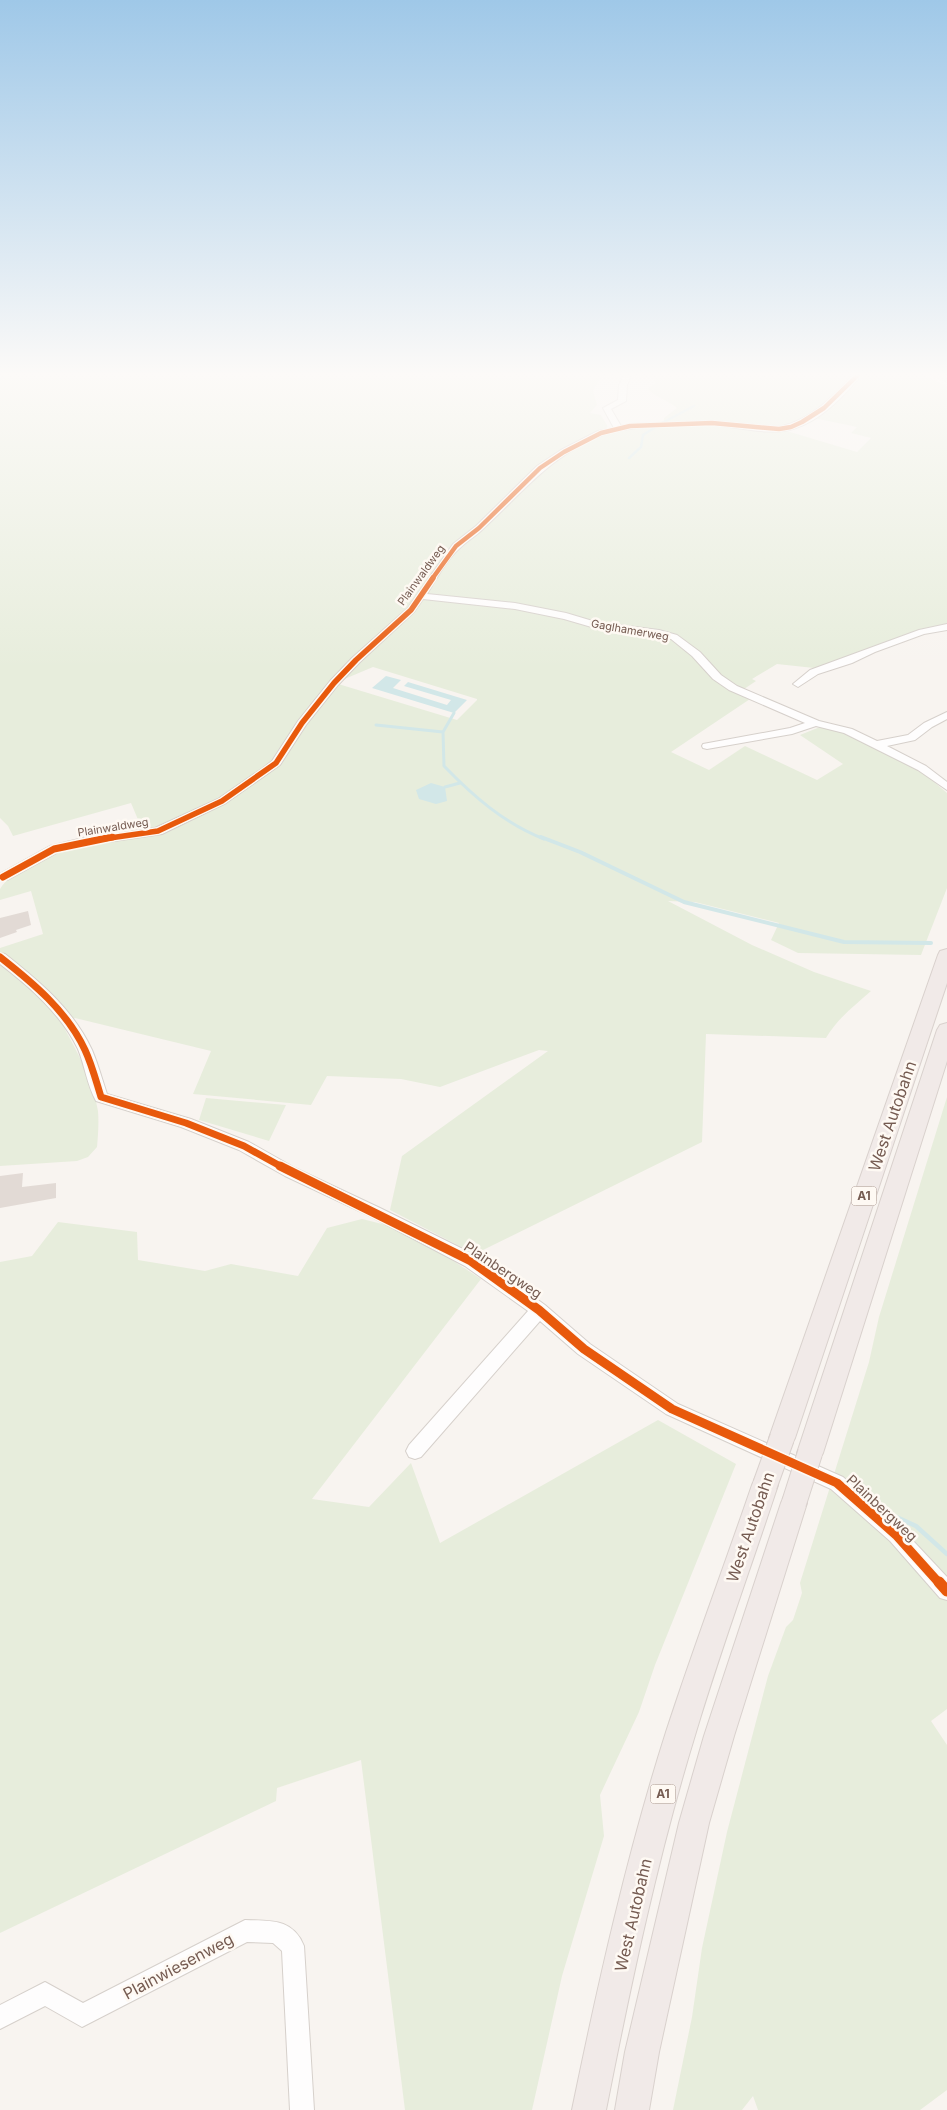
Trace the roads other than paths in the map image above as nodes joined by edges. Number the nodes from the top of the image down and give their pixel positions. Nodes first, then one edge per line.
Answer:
1 (536, 471) edge
2 (422, 596) junction
3 (947, 627) edge
4 (798, 684) dead end
5 (947, 715) edge
6 (815, 723) junction
7 (876, 745) junction
8 (707, 746) dead end
9 (947, 787) edge
10 (1, 875) edge
11 (947, 955) edge
12 (0, 958) edge
13 (947, 1030) edge
14 (539, 1310) junction
15 (415, 1450) dead end
16 (947, 1591) edge
17 (0, 2018) edge
18 (302, 2110) edge
19 (589, 2110) edge
20 (632, 2110) edge

1 - 2 street, Plainwaldweg
2 - 6 street, Gaglhamerweg
2 - 10 street, Plainwaldweg
3 - 4 street
5 - 7 street
6 - 7 street, Gaglhamerweg
6 - 8 street
7 - 9 street, Gaglhamerweg
11 - 19 highway, West Autobahn / A1, bridge
12 - 14 street, Plainbergweg
13 - 20 highway, West Autobahn / A1, bridge
14 - 15 street, Plainbergweg
14 - 16 street, Plainbergweg
17 - 18 street, Plainwiesenweg

